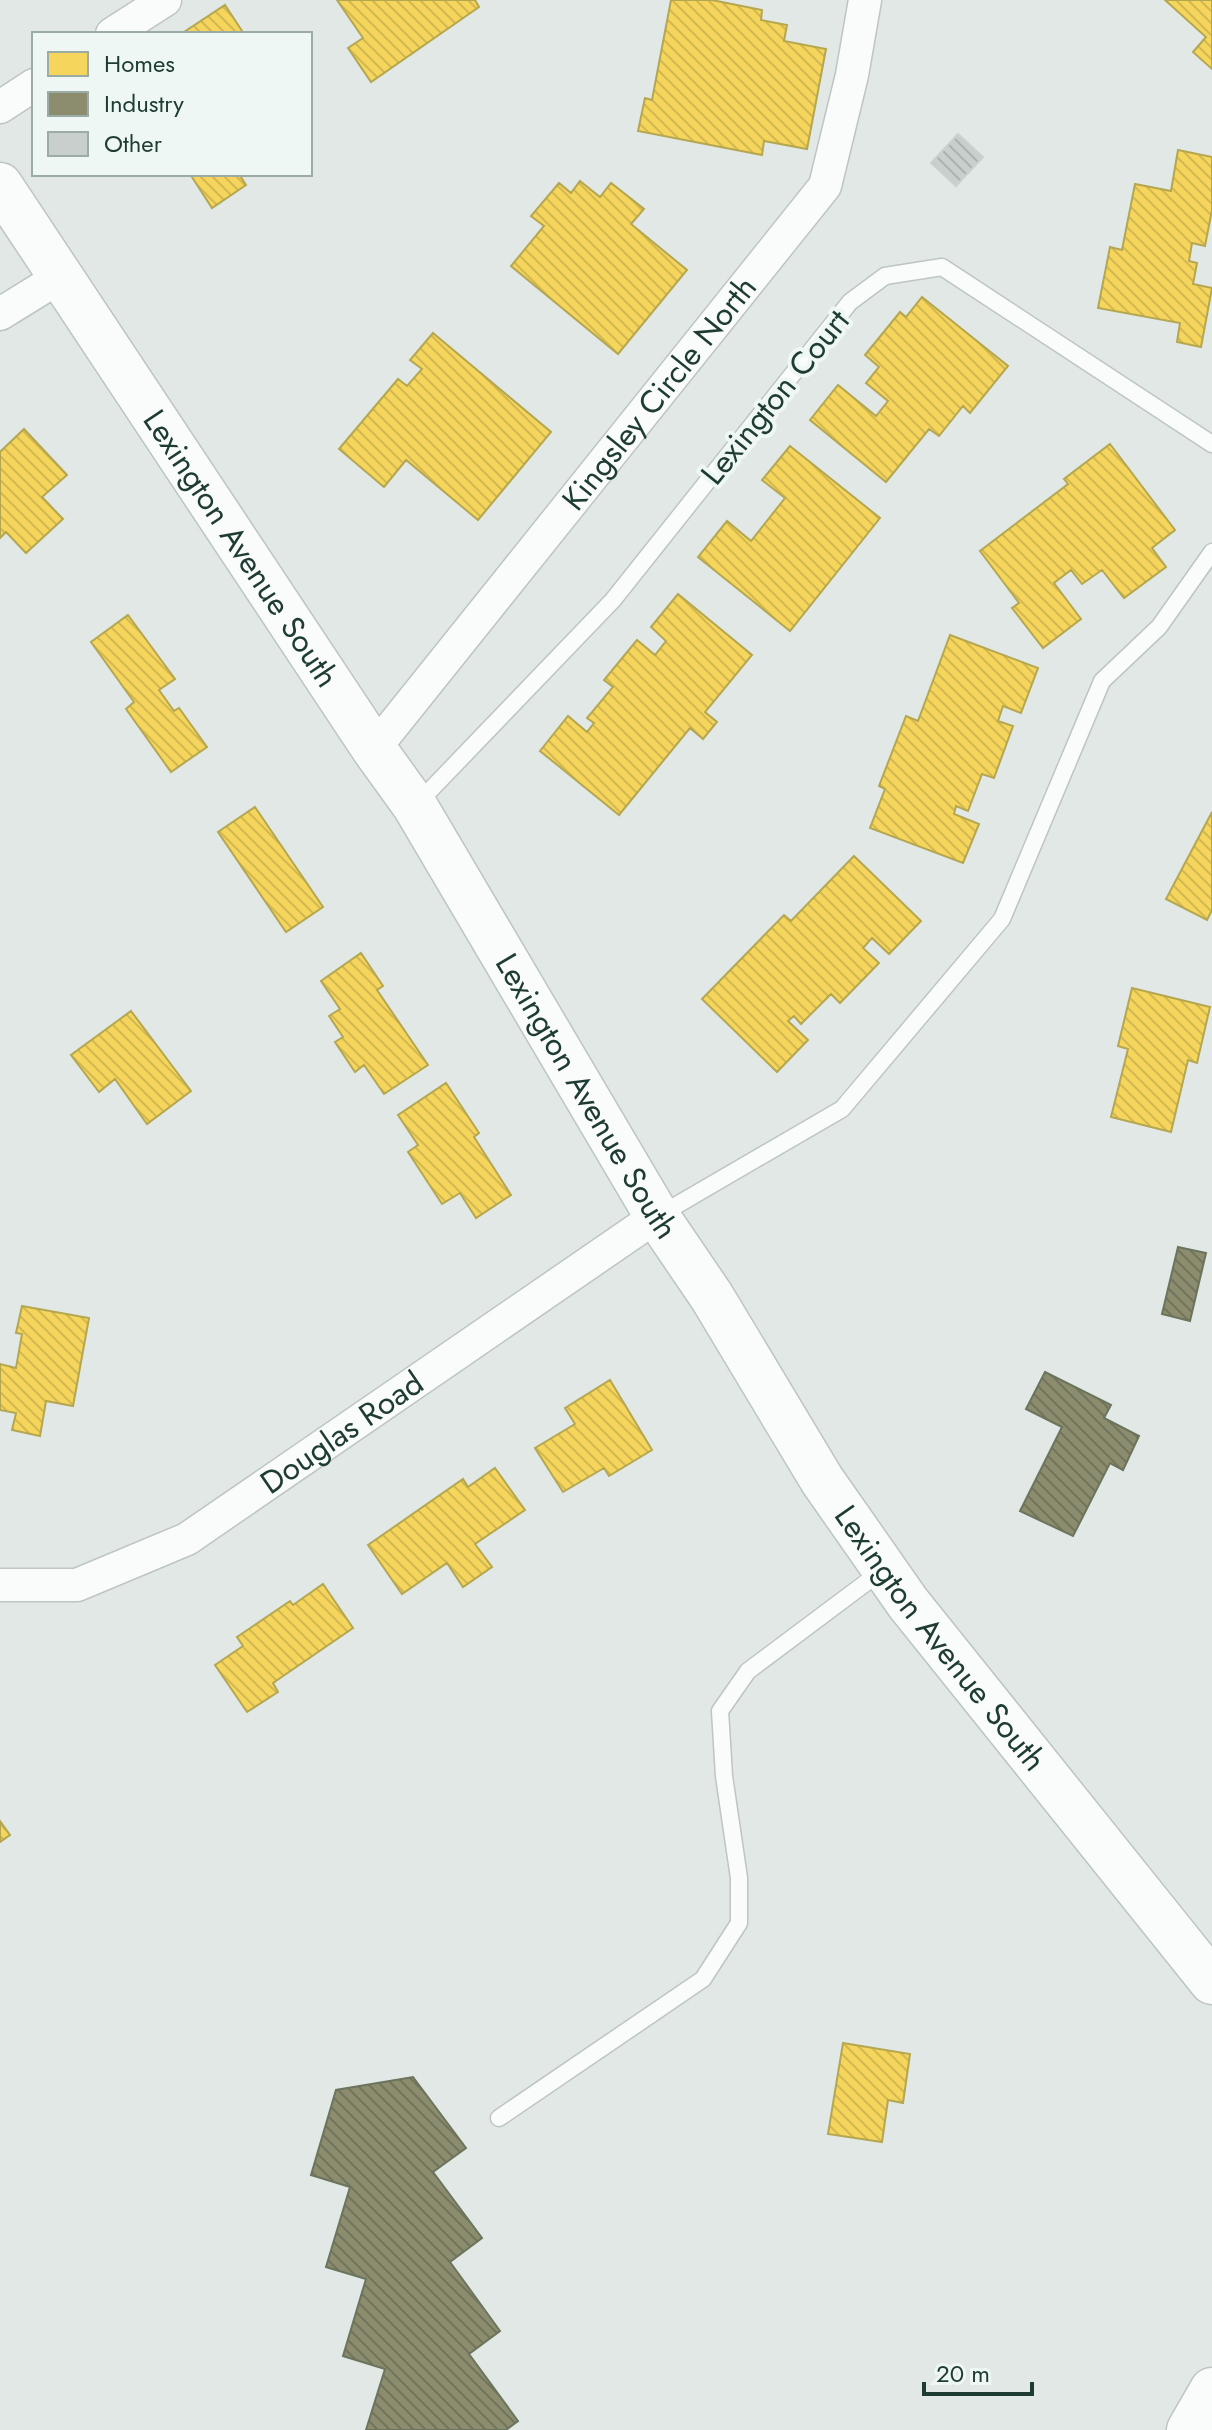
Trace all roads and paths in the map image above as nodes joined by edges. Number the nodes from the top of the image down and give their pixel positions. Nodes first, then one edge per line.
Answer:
1 (165, 0) edge
2 (865, 0) edge
3 (115, 32) edge
4 (32, 86) edge
5 (0, 107) edge
6 (0, 185) edge
7 (60, 277) junction
8 (0, 314) edge
9 (1212, 444) edge
10 (1212, 552) edge
11 (374, 749) junction
12 (415, 806) junction
13 (657, 1216) junction
14 (884, 1569) junction
15 (0, 1585) edge
16 (1212, 1982) edge
17 (499, 2118) dead end
18 (1212, 2390) edge
19 (1189, 2430) edge

1 - 3 street
2 - 11 street, Kingsley Circle North
4 - 5 street
6 - 7 street, Lexington Avenue South
7 - 8 street
7 - 11 street, Lexington Avenue South
9 - 12 lane, Lexington Court
10 - 13 lane
11 - 12 street, Lexington Avenue South
12 - 13 street, Lexington Avenue South
13 - 14 street, Lexington Avenue South
13 - 15 street, Douglas Road
14 - 16 street, Lexington Avenue South
14 - 17 lane
18 - 19 street

